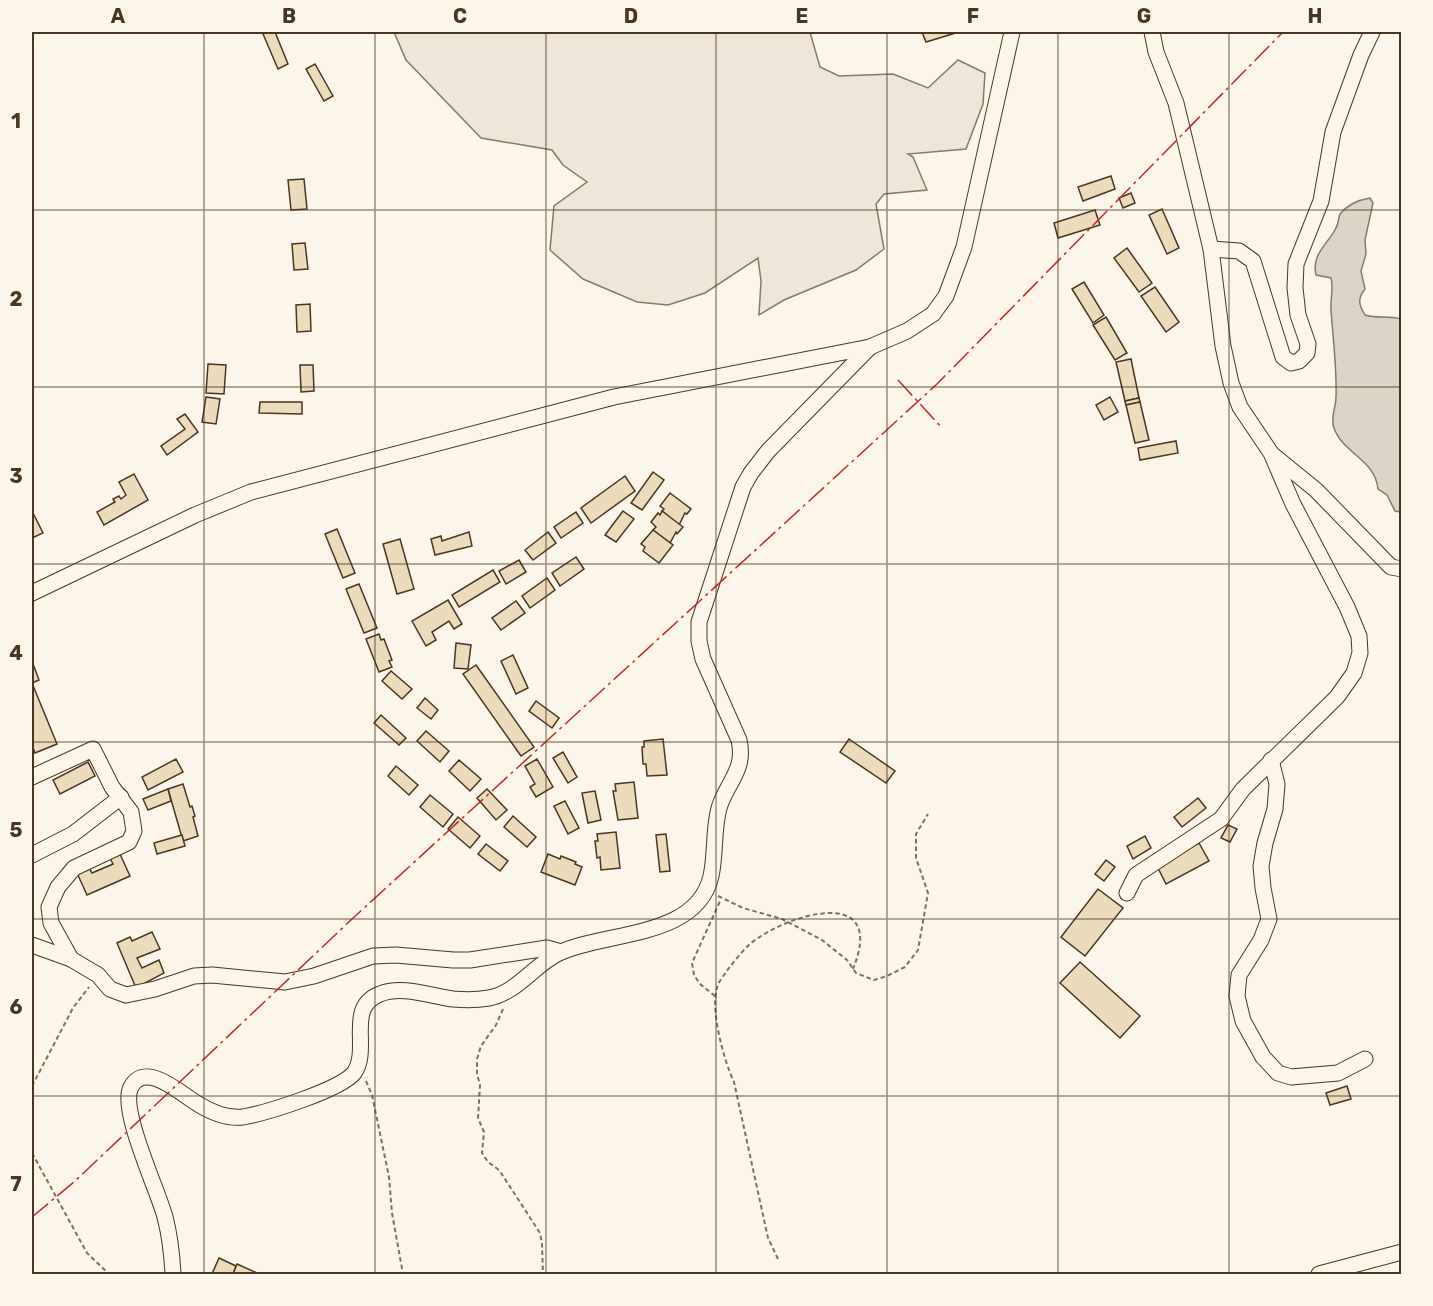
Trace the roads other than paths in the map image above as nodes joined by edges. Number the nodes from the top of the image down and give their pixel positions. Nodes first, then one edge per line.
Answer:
1 (1012, 32) edge
2 (1152, 32) edge
3 (1372, 32) edge
4 (1211, 249) junction
5 (870, 347) junction
6 (1271, 453) junction
7 (1401, 569) edge
8 (32, 594) edge
9 (1271, 760) junction
10 (32, 777) edge
11 (121, 797) junction
12 (32, 855) edge
13 (1127, 893) dead end
14 (32, 945) edge
15 (561, 952) junction
16 (71, 959) junction
17 (1365, 1059) dead end
18 (1401, 1252) edge
19 (173, 1275) edge
20 (1319, 1275) edge

1 - 5 street
2 - 4 street
3 - 4 street
4 - 6 street
5 - 8 street
5 - 15 street
6 - 7 street
6 - 9 street
9 - 13 street
9 - 17 street
10 - 11 street
11 - 12 street
11 - 16 street
14 - 16 street
15 - 16 street
15 - 19 street
18 - 20 street

